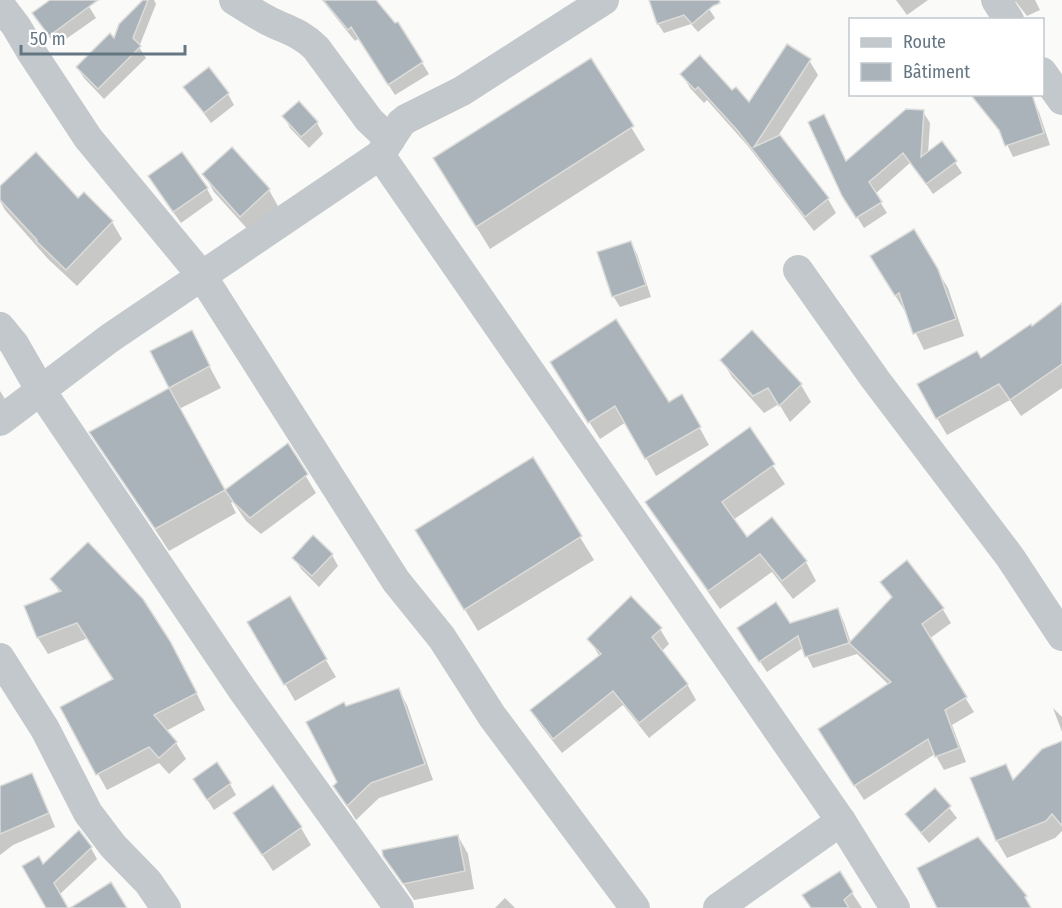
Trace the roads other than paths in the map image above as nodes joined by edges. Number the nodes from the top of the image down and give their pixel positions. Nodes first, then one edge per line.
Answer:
1 (234, 0) edge
2 (604, 0) edge
3 (996, 0) edge
4 (0, 5) edge
5 (1008, 18) edge
6 (1044, 75) edge
7 (1062, 100) edge
8 (385, 147) junction
9 (798, 270) dead end
10 (202, 276) junction
11 (0, 327) edge
12 (41, 392) junction
13 (0, 421) edge
14 (1062, 636) edge
15 (0, 658) edge
16 (841, 821) junction
17 (165, 908) edge
18 (399, 908) edge
19 (635, 908) edge
20 (718, 908) edge
21 (895, 908) edge

1 - 8 street
2 - 8 street
3 - 5 street
4 - 10 street
6 - 7 street
8 - 10 street
8 - 16 street
9 - 14 street
10 - 12 street
10 - 19 street
11 - 12 street
12 - 13 street
12 - 18 street
15 - 17 street
16 - 20 street
16 - 21 street

